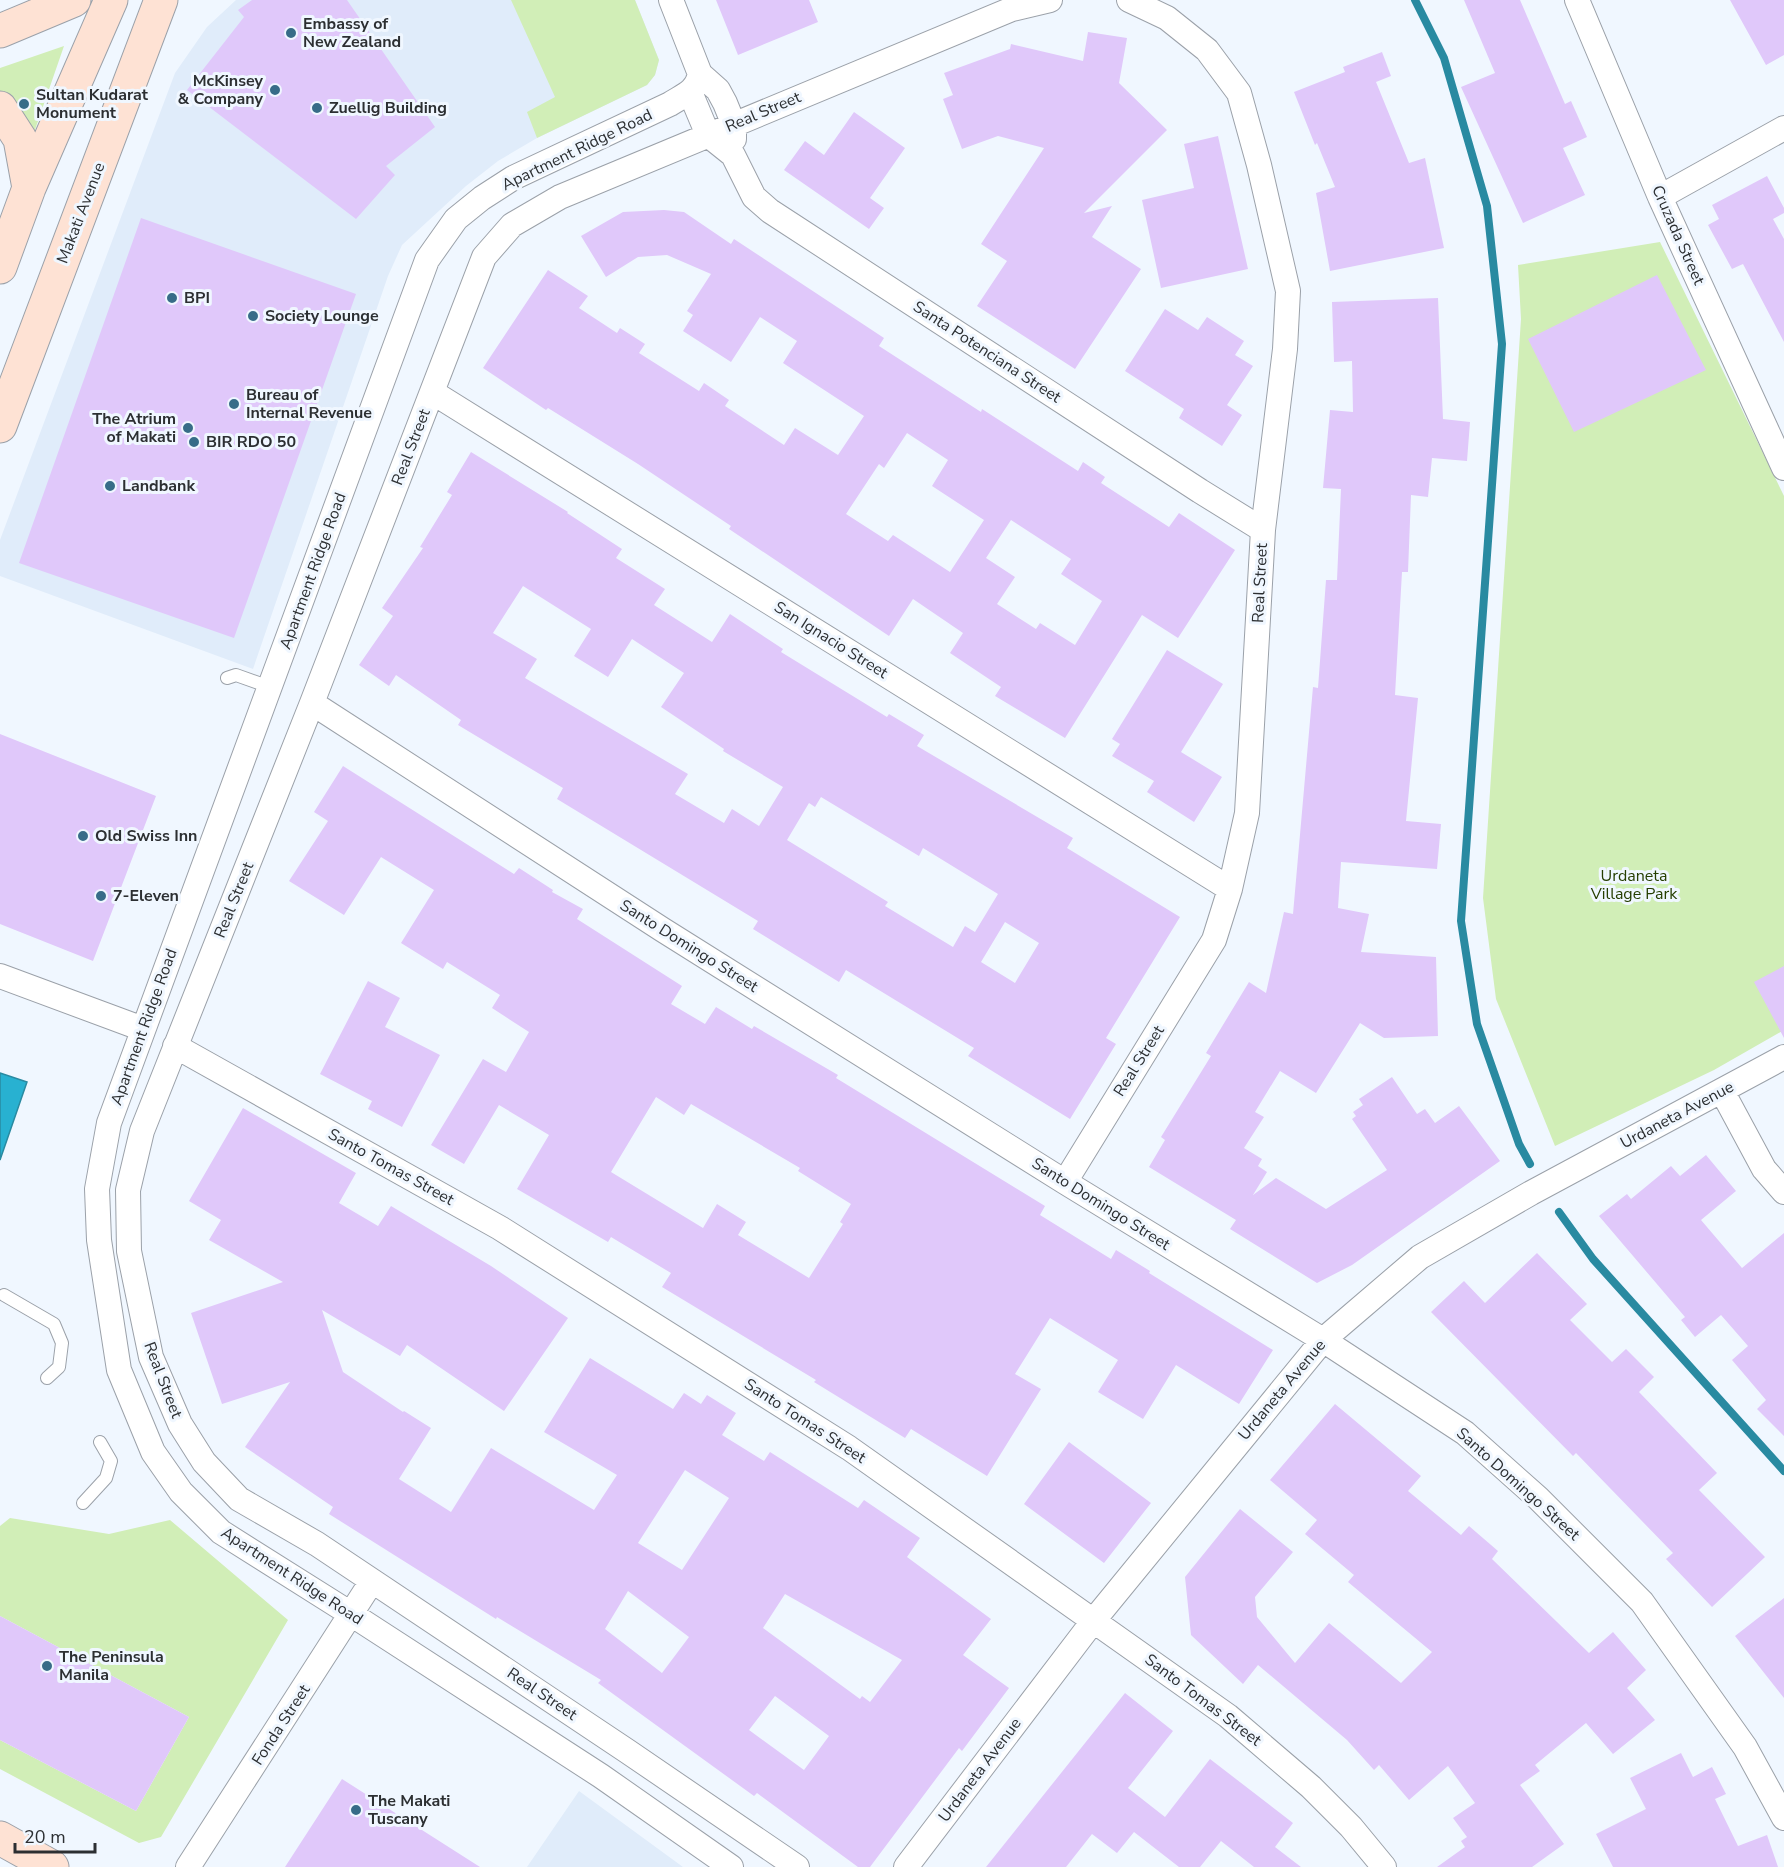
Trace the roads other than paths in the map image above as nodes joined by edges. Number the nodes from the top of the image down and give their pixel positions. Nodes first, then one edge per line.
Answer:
1 (74, 0) edge
2 (111, 0) edge
3 (161, 0) edge
4 (671, 0) edge
5 (1050, 0) edge
6 (1129, 0) edge
7 (1577, 0) edge
8 (0, 31) edge
9 (695, 83) junction
10 (0, 108) edge
11 (734, 125) junction
12 (1784, 128) edge
13 (708, 135) junction
14 (733, 154) junction
15 (29, 188) junction
16 (1660, 197) junction
17 (0, 267) edge
18 (432, 392) junction
19 (0, 426) edge
20 (1784, 468) edge
21 (1263, 530) junction
22 (227, 678) dead end
23 (270, 687) junction
24 (312, 703) junction
25 (1230, 889) junction
26 (0, 976) edge
27 (143, 1029) junction
28 (176, 1046) junction
29 (1784, 1057) edge
30 (1722, 1091) junction
31 (1065, 1182) junction
32 (1784, 1192) edge
33 (4, 1295) dead end
34 (1323, 1340) junction
35 (47, 1378) dead end
36 (100, 1442) dead end
37 (83, 1503) dead end
38 (372, 1581) junction
39 (351, 1614) junction
40 (1094, 1620) junction
41 (1784, 1818) edge
42 (0, 1838) edge
43 (52, 1867) edge
44 (188, 1867) edge
45 (731, 1867) edge
46 (797, 1867) edge
47 (906, 1867) edge
48 (1384, 1867) edge

1 - 8 main road
2 - 15 main road
3 - 19 main road, Makati Avenue
4 - 9 street, Santa Potenciana Street
5 - 11 street, Real Street
6 - 21 street, Real Street
7 - 16 street, Cruzada Street
9 - 11 street, Santa Potenciana Street
9 - 13 street, Santa Potenciana Street
9 - 23 street, Apartment Ridge Road
10 - 15 main road
11 - 13 street, Real Street
11 - 14 street, Santa Potenciana Street
12 - 16 street
13 - 14 street, Santa Potenciana Street
13 - 18 street, Real Street
14 - 21 street, Santa Potenciana Street
15 - 17 main road
16 - 20 street, Cruzada Street
18 - 24 street, Real Street
18 - 25 street, San Ignacio Street
21 - 25 street, Real Street
22 - 23 lane
23 - 27 street, Apartment Ridge Road
24 - 28 street, Real Street
24 - 31 street, Santo Domingo Street
25 - 31 street, Real Street
26 - 27 street
27 - 39 street, Apartment Ridge Road
28 - 38 street, Real Street
28 - 40 street, Santo Tomas Street
29 - 30 street, Urdaneta Avenue
30 - 32 street
30 - 34 street, Urdaneta Avenue
31 - 34 street, Santo Domingo Street
33 - 35 lane
34 - 40 street, Urdaneta Avenue
34 - 41 street, Santo Domingo Street
36 - 37 lane
38 - 39 street, Fonda Street
38 - 46 street, Real Street
39 - 44 street, Fonda Street
39 - 45 street, Apartment Ridge Road
40 - 47 street, Urdaneta Avenue
40 - 48 street, Santo Tomas Street
42 - 43 main road

